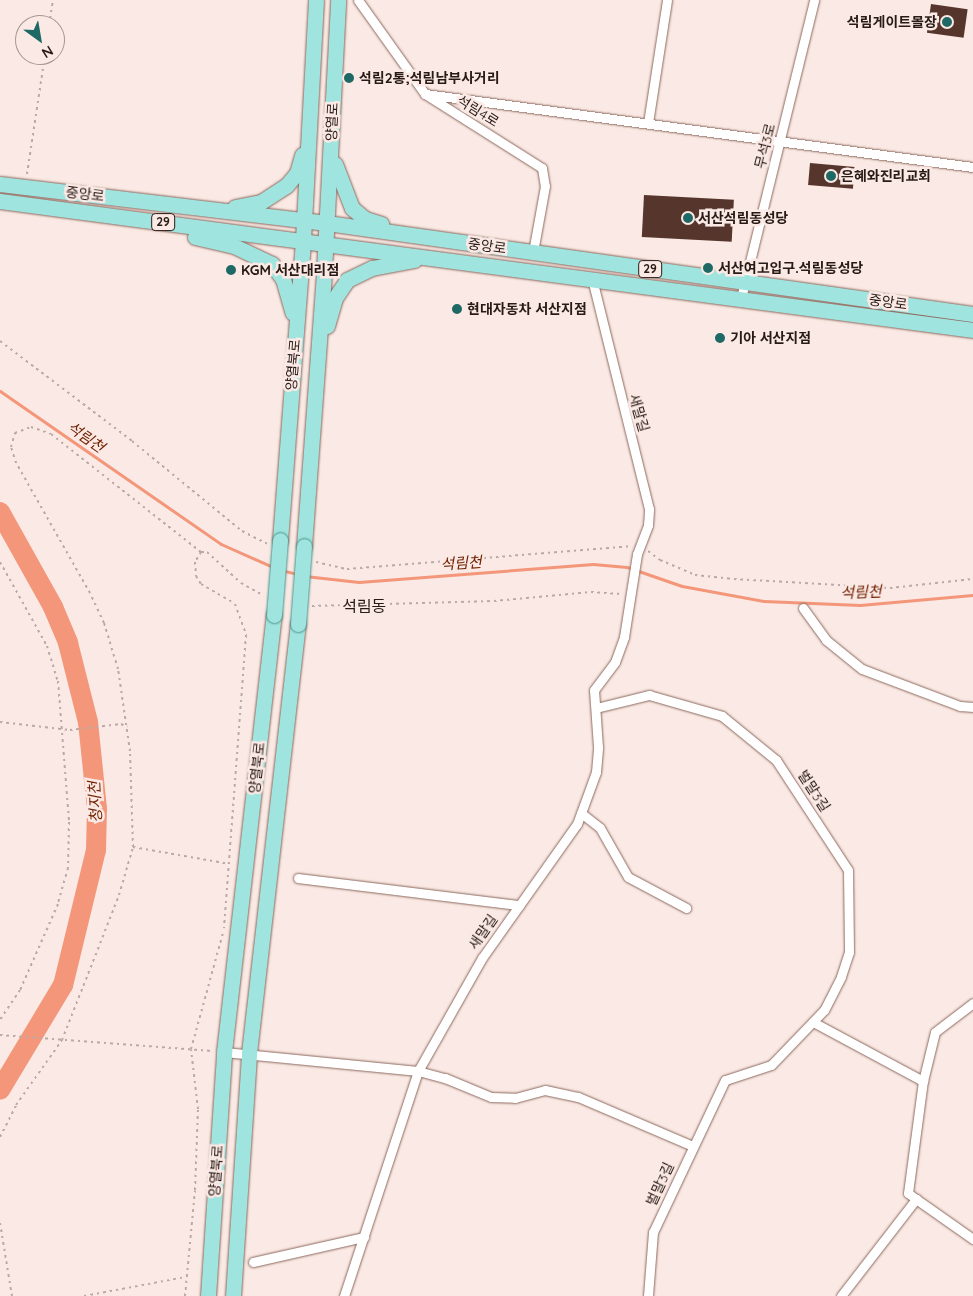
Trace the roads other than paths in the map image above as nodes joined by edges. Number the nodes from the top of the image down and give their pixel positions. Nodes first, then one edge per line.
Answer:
1 (316, 0) edge
2 (338, 0) edge
3 (358, 0) edge
4 (667, 0) edge
5 (814, 0) edge
6 (425, 94) junction
7 (648, 123) junction
8 (780, 141) junction
9 (309, 149) junction
10 (331, 149) junction
11 (973, 167) edge
12 (0, 184) edge
13 (0, 201) edge
14 (216, 210) junction
15 (304, 220) junction
16 (327, 223) junction
17 (189, 226) junction
18 (386, 232) junction
19 (303, 240) junction
20 (326, 244) junction
21 (533, 252) junction
22 (435, 258) junction
23 (592, 278) junction
24 (745, 282) junction
25 (741, 298) junction
26 (973, 314) edge
27 (296, 327) junction
28 (321, 327) junction
29 (973, 330) edge
30 (802, 608) dead end
31 (973, 707) edge
32 (596, 708) junction
33 (581, 813) junction
34 (298, 878) dead end
35 (519, 905) junction
36 (686, 908) dead end
37 (973, 1002) edge
38 (813, 1022) junction
39 (224, 1052) junction
40 (249, 1053) junction
41 (418, 1071) junction
42 (924, 1081) junction
43 (693, 1146) junction
44 (916, 1199) junction
45 (364, 1237) junction
46 (973, 1239) edge
47 (253, 1262) dead end
48 (208, 1296) edge
49 (233, 1296) edge
50 (344, 1296) edge
51 (648, 1296) edge
52 (841, 1296) edge

1 - 9 main road, 양열로
2 - 10 main road, 양열로
3 - 6 street, 석림4로
4 - 7 street
5 - 8 street, 무석3로
6 - 7 street
6 - 21 street, 석림4로
7 - 8 street
8 - 11 street
8 - 24 street, 무석3로
9 - 14 main road
9 - 15 main road, 양열로
10 - 16 main road, 양열로
10 - 18 main road
12 - 14 main road, 중앙로 / 29
13 - 17 main road, 중앙로 / 29
14 - 15 main road, 중앙로 / 29
15 - 16 main road, 중앙로 / 29
15 - 19 main road, 양열로
16 - 18 main road, 중앙로 / 29
16 - 20 main road, 양열로
17 - 19 main road, 중앙로 / 29
17 - 27 main road
18 - 21 main road, 중앙로 / 29
19 - 20 main road, 중앙로 / 29
19 - 27 main road, 양열북로
20 - 22 main road, 중앙로 / 29
20 - 28 main road, 양열북로
21 - 24 main road, 중앙로 / 29
22 - 23 main road, 중앙로 / 29
22 - 28 main road
23 - 25 main road, 중앙로 / 29
23 - 32 street, 새말길
24 - 25 street, 무석3로
24 - 26 main road, 중앙로 / 29
25 - 29 main road, 중앙로 / 29
27 - 39 main road, 양열북로, bridge
28 - 40 main road, 양열북로, bridge
30 - 31 street
32 - 33 street, 새말길
32 - 38 street, 벌말3길
33 - 35 street, 새말길
33 - 36 street
34 - 35 street
35 - 41 street, 새말길
37 - 42 street
38 - 42 street
38 - 43 street, 벌말3길
39 - 40 street
39 - 48 main road, 양열북로
40 - 41 street
40 - 49 main road, 양열북로
41 - 43 street
41 - 45 street, 새말길
42 - 44 street
43 - 51 street, 벌말3길
44 - 46 street
44 - 52 street
45 - 47 street
45 - 50 street, 새말길

